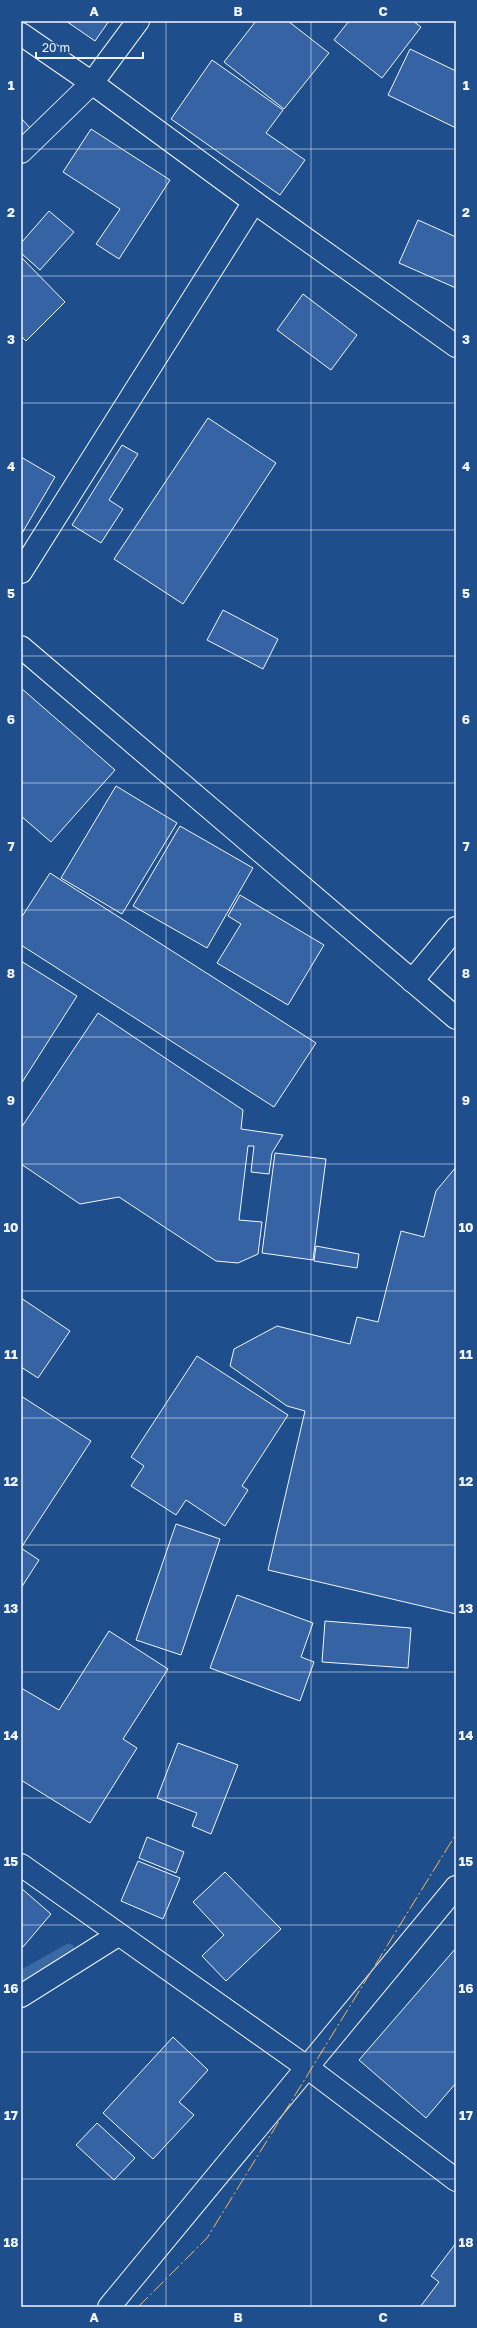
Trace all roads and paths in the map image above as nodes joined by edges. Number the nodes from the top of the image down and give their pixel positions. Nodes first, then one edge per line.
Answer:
1 (138, 21) edge
2 (21, 34) edge
3 (92, 83) junction
4 (21, 152) edge
5 (254, 202) junction
6 (456, 346) edge
7 (21, 572) edge
8 (21, 647) edge
9 (456, 928) edge
10 (412, 980) junction
11 (456, 1018) edge
12 (21, 1865) edge
13 (456, 1887) edge
14 (118, 1935) junction
15 (21, 1996) edge
16 (308, 2068) junction
17 (456, 2180) edge
18 (109, 2307) edge

1 - 3 street
2 - 3 street
3 - 4 street
3 - 5 street
5 - 6 street
5 - 7 street
8 - 10 street
9 - 10 street
10 - 11 street
12 - 14 street
13 - 16 street
14 - 15 street
14 - 16 street
16 - 17 street
16 - 18 street

